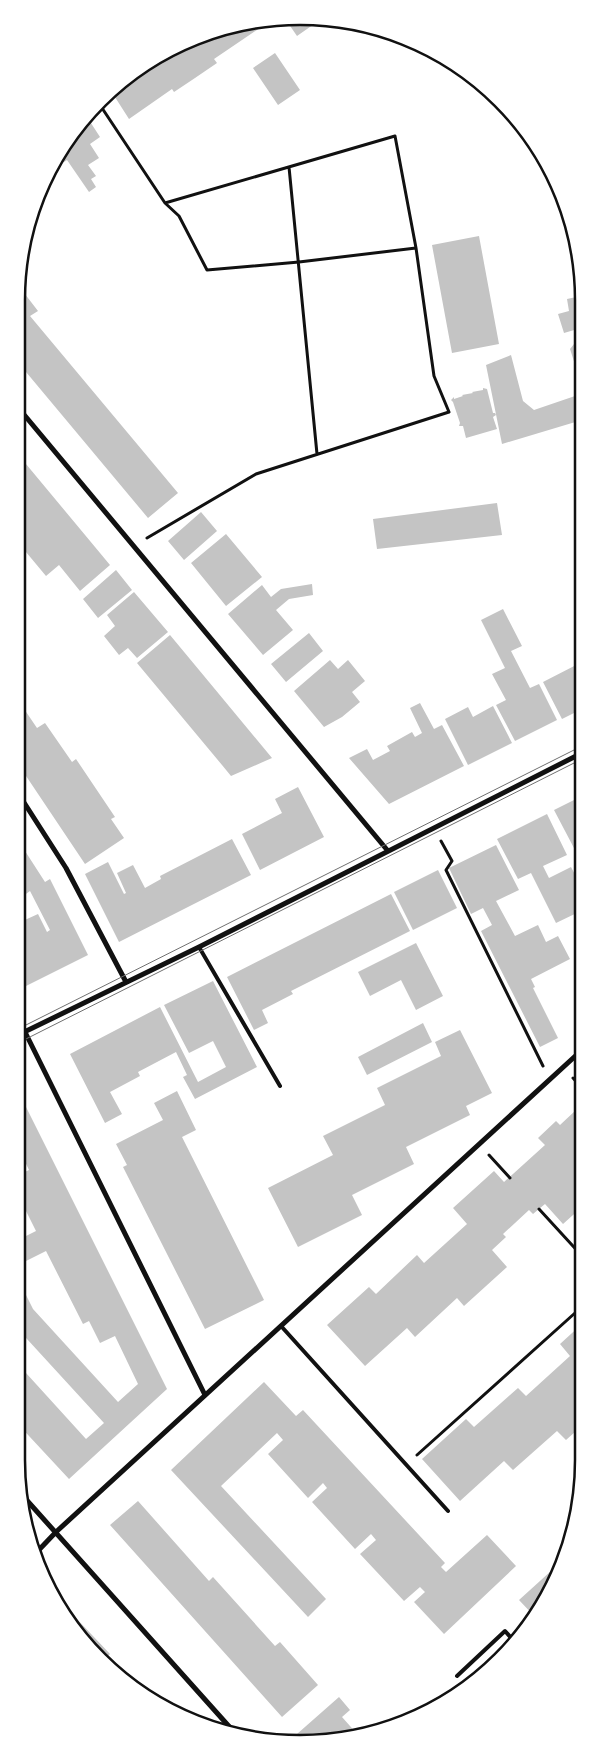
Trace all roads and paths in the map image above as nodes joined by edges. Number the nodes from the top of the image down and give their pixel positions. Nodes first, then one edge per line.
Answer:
1 (102, 110) edge
2 (289, 167) junction
3 (165, 203) junction
4 (416, 248) junction
5 (299, 262) junction
6 (25, 416) edge
7 (317, 454) junction
8 (135, 548) junction
9 (575, 756) edge
10 (25, 804) edge
11 (434, 827) junction
12 (388, 851) junction
13 (199, 947) junction
14 (126, 982) junction
15 (25, 1032) joint
16 (575, 1056) edge
17 (550, 1078) junction
18 (280, 1086) dead end
19 (480, 1143) junction
20 (510, 1178) dead end
21 (539, 1209) dead end
22 (575, 1248) edge
23 (575, 1313) dead end
24 (281, 1326) junction
25 (205, 1396) junction
26 (406, 1465) junction
27 (28, 1501) edge
28 (448, 1511) dead end
29 (56, 1532) junction
30 (40, 1549) edge
31 (510, 1637) edge
32 (457, 1676) dead end
33 (229, 1726) edge

1 - 3 path
2 - 3 path
2 - 4 path
2 - 5 path
3 - 5 path
4 - 5 path
4 - 7 path
5 - 7 path
6 - 8 street
7 - 8 path
8 - 12 street
9 - 11 street
10 - 14 street
11 - 12 street
11 - 17 path
12 - 13 street
13 - 14 street
13 - 18 lane
14 - 15 street
15 - 25 street
16 - 17 street
17 - 19 street
19 - 20 path
19 - 24 street
21 - 22 path
23 - 26 path
24 - 25 street
24 - 26 lane
25 - 29 street
26 - 28 lane
27 - 29 street
29 - 30 street
29 - 33 street
31 - 32 lane

